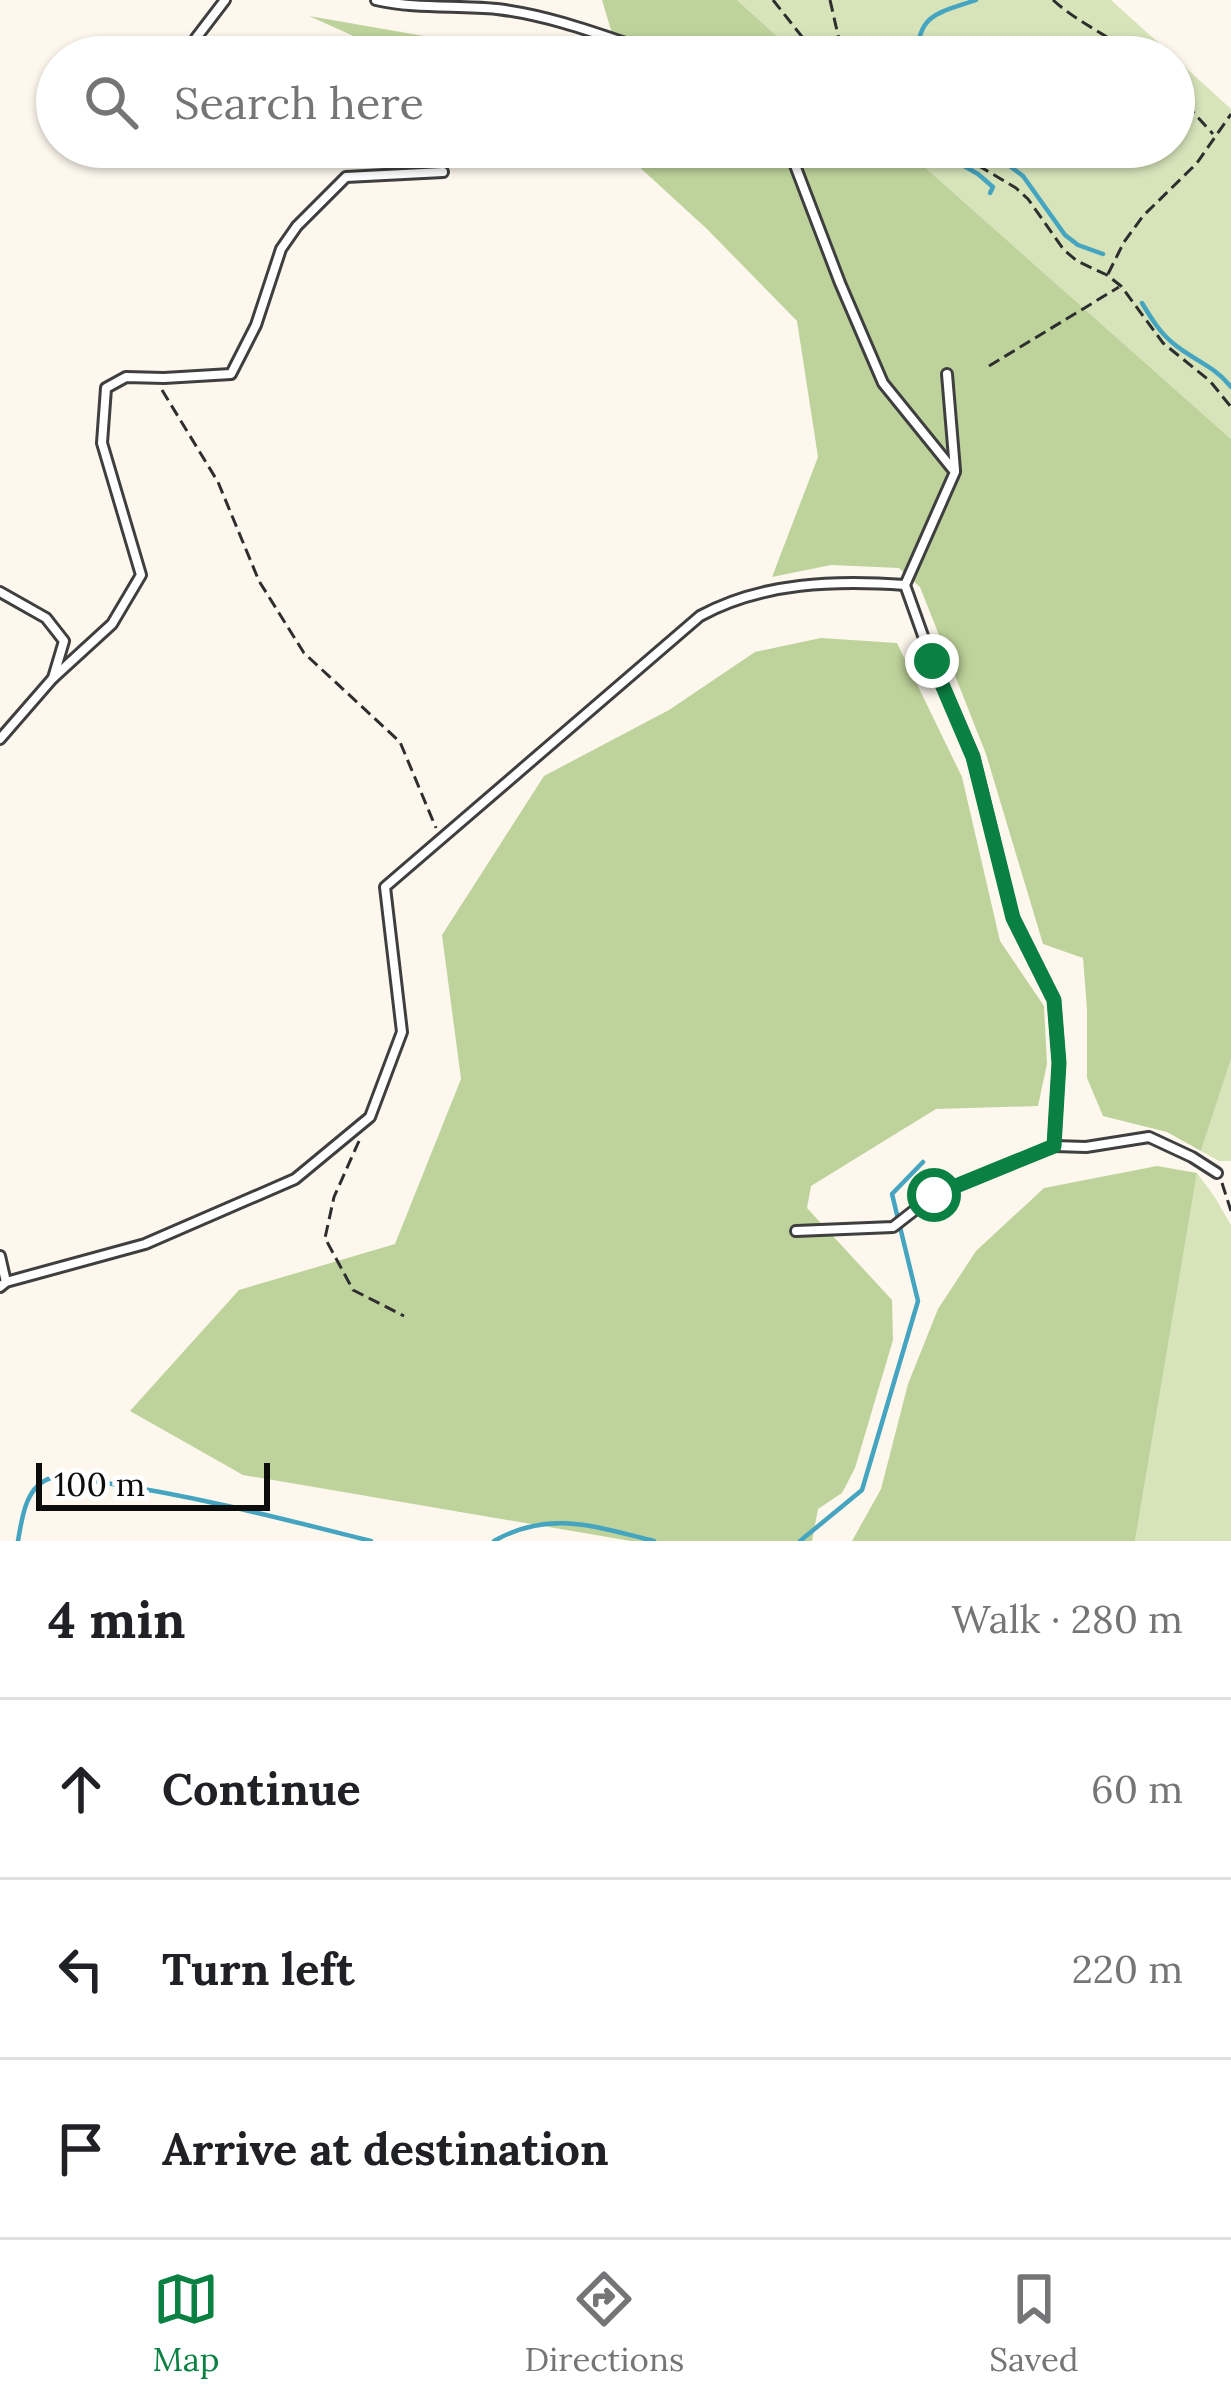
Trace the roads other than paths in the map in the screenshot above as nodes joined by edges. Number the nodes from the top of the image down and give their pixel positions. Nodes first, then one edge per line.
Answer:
1 (224, 0) edge
2 (376, 0) edge
3 (197, 36) edge
4 (604, 36) edge
5 (796, 168) edge
6 (443, 172) dead end
7 (947, 374) dead end
8 (955, 472) junction
9 (905, 585) junction
10 (0, 592) edge
11 (52, 678) junction
12 (0, 739) edge
13 (1054, 1146) junction
14 (1217, 1173) road end
15 (796, 1231) dead end
16 (0, 1256) edge
17 (3, 1284) edge

1 - 3 lane
2 - 4 lane
5 - 8 lane
6 - 11 lane
7 - 8 lane
8 - 9 lane
9 - 13 lane
9 - 17 lane
10 - 11 lane
11 - 12 lane
13 - 14 lane
13 - 15 lane
16 - 17 lane

